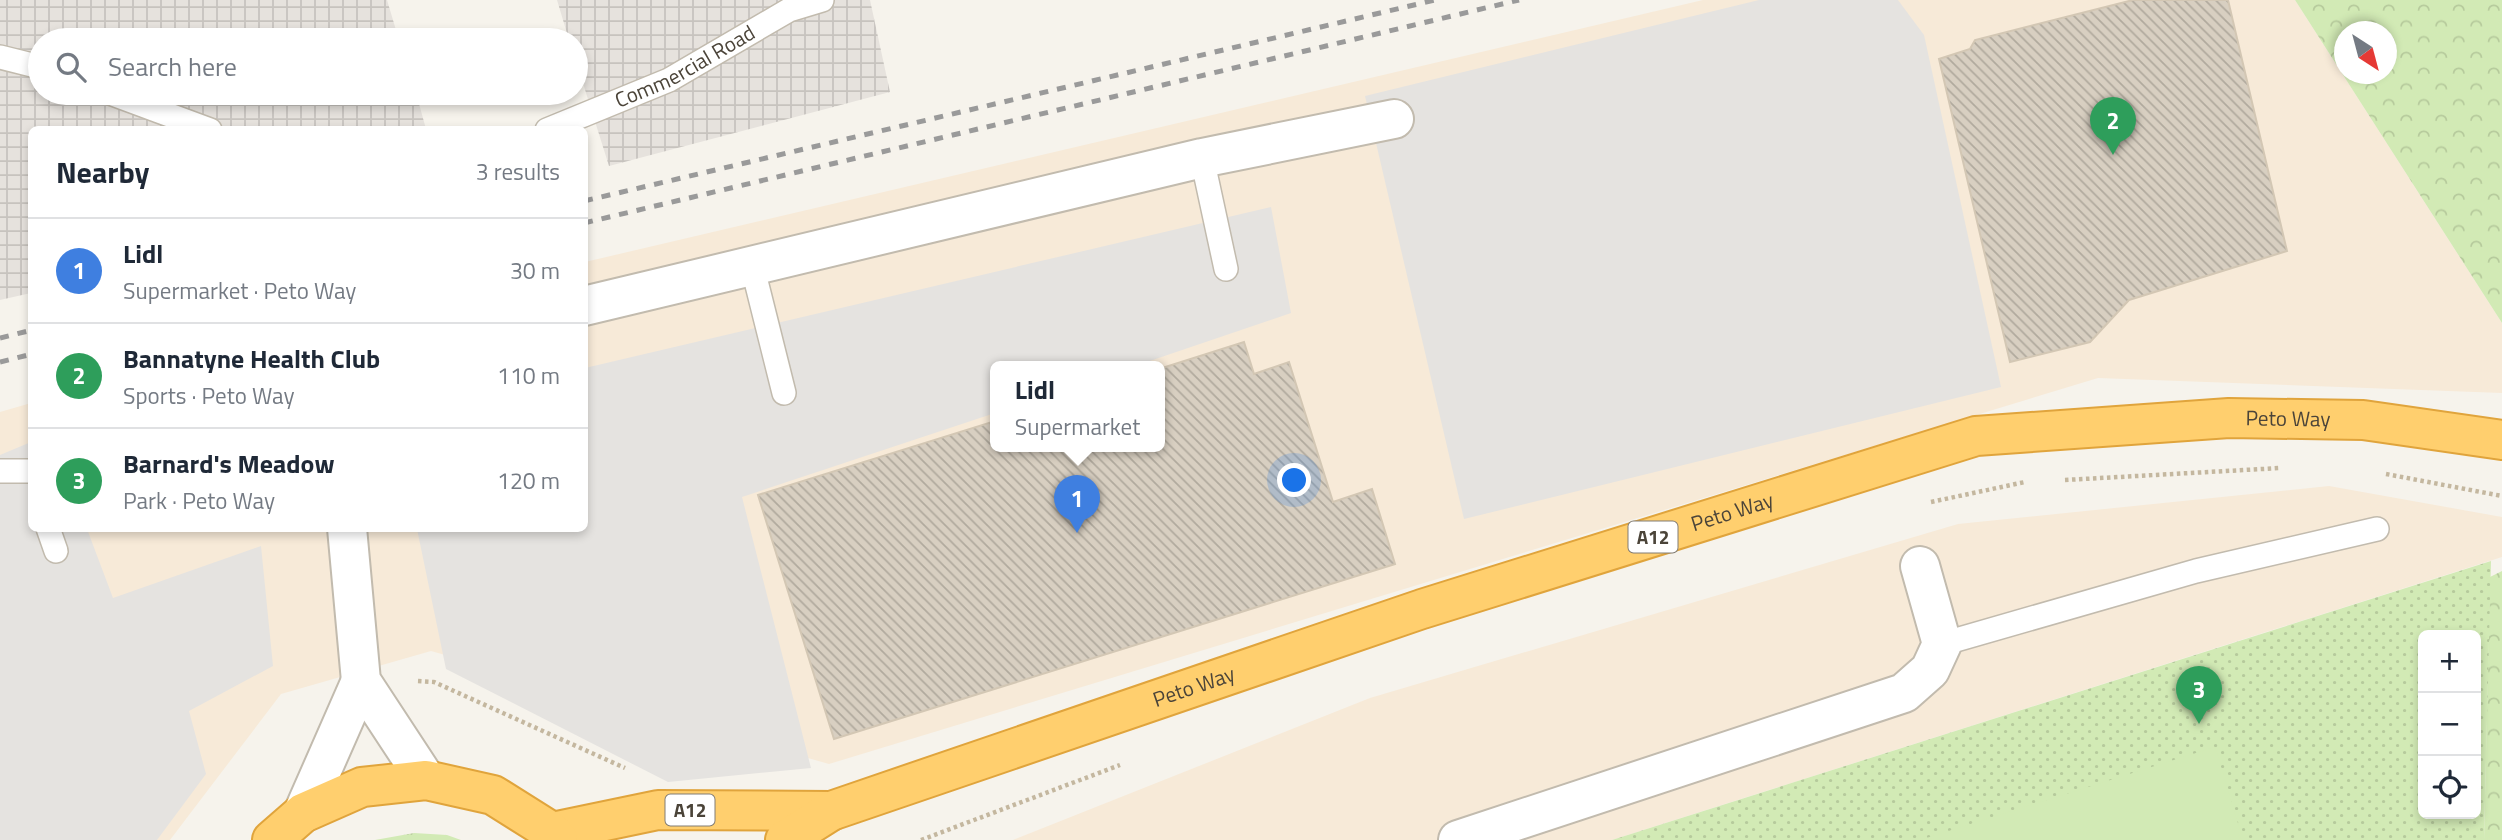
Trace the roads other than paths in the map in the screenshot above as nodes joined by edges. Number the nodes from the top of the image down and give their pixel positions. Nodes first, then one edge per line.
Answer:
1 (822, 0) edge
2 (0, 57) edge
3 (28, 64) edge
4 (142, 105) edge
5 (1394, 119) dead end
6 (199, 126) edge
7 (557, 126) edge
8 (1202, 158) junction
9 (752, 265) junction
10 (1226, 269) dead end
11 (588, 305) edge
12 (783, 393) dead end
13 (2502, 440) edge
14 (0, 471) edge
15 (28, 471) edge
16 (2377, 529) dead end
17 (49, 532) edge
18 (347, 532) edge
19 (56, 551) dead end
20 (1920, 566) dead end
21 (1942, 644) junction
22 (361, 681) junction
23 (426, 780) junction
24 (831, 811) junction
25 (303, 813) junction
26 (555, 836) edge
27 (272, 840) edge
28 (785, 840) edge
29 (1458, 840) edge

1 - 7 lane, Commercial Road
2 - 3 lane
4 - 6 lane
5 - 8 street
8 - 9 street
8 - 10 lane
9 - 11 street
9 - 12 lane
13 - 24 highway, Peto Way / A12
14 - 15 lane
16 - 21 lane
17 - 19 lane
18 - 22 street
20 - 21 street
21 - 29 street
22 - 23 street
22 - 25 street
23 - 25 highway
23 - 26 highway
24 - 26 highway, Peto Way / A12
24 - 28 highway, Peto Way / A12
25 - 27 highway

